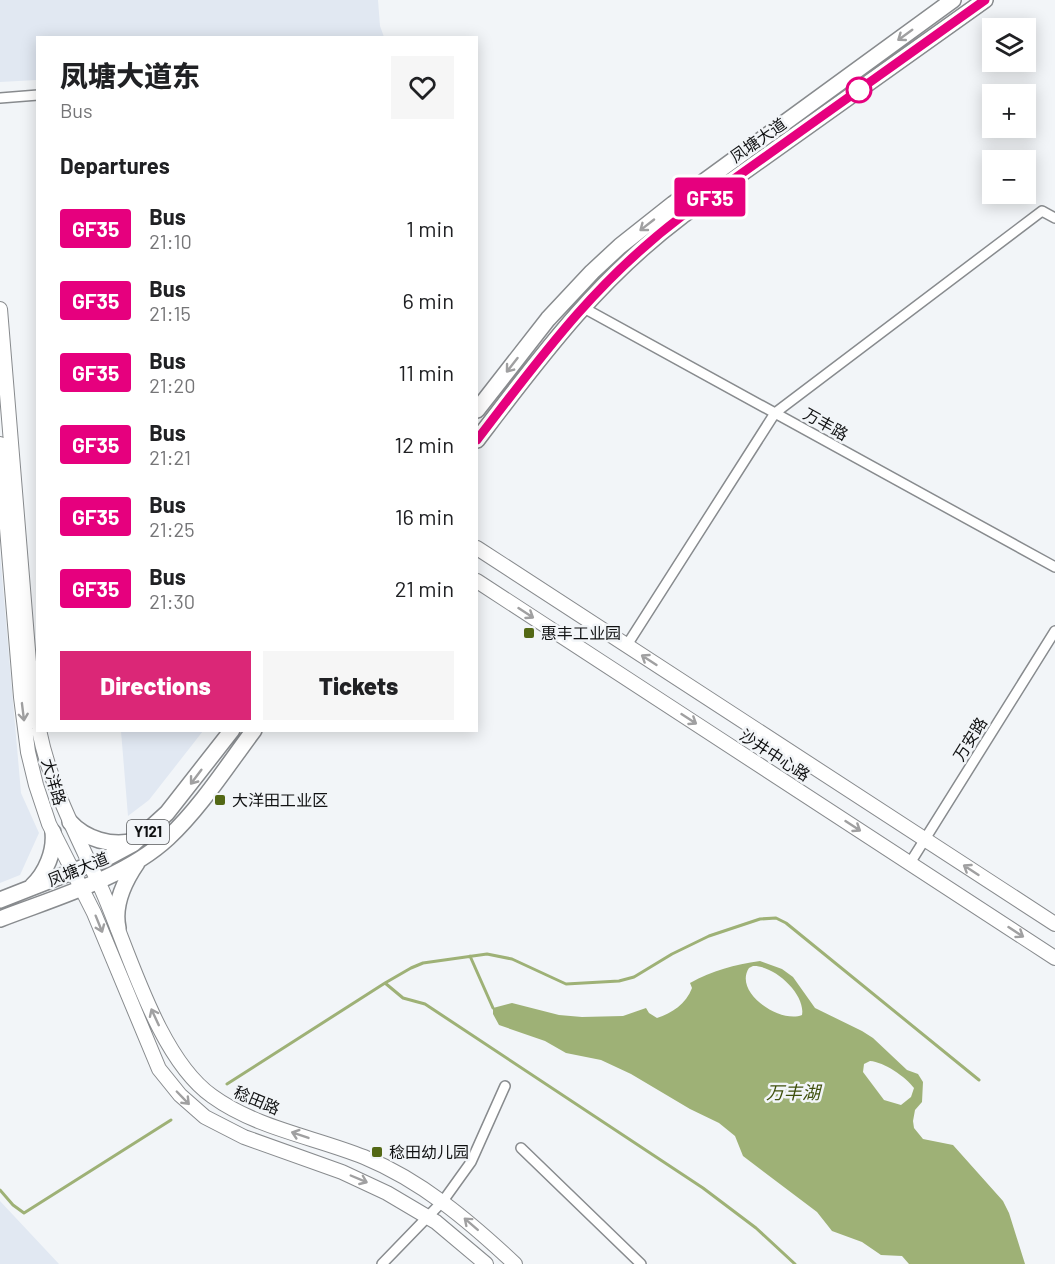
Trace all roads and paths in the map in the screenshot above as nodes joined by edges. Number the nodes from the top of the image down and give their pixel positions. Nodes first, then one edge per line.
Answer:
1 (953, 0) edge
2 (986, 0) edge
3 (36, 95) edge
4 (0, 98) edge
5 (1055, 218) edge
6 (582, 307) junction
7 (0, 309) edge
8 (478, 409) edge
9 (775, 413) junction
10 (478, 439) edge
11 (3, 447) edge
12 (478, 549) edge
13 (1055, 567) edge
14 (478, 582) edge
15 (1055, 631) edge
16 (627, 645) junction
17 (36, 713) edge
18 (39, 732) edge
19 (230, 732) edge
20 (252, 732) edge
21 (70, 822) junction
22 (53, 832) junction
23 (142, 837) junction
24 (925, 840) junction
25 (140, 859) junction
26 (910, 863) junction
27 (90, 865) junction
28 (73, 872) junction
29 (98, 880) junction
30 (81, 887) junction
31 (30, 888) junction
32 (0, 900) edge
33 (0, 919) edge
34 (1055, 924) edge
35 (118, 928) junction
36 (1055, 958) edge
37 (505, 1086) dead end
38 (521, 1148) dead end
39 (443, 1201) junction
40 (429, 1217) junction
41 (382, 1264) edge
42 (486, 1264) edge
43 (514, 1264) edge
44 (641, 1264) edge

1 -> 8 main road, 凤塘大道
2 - 6 main road, 凤塘大道
3 - 4 street
5 - 9 street
6 - 9 street, 万丰路
6 - 10 main road, 凤塘大道
7 - 11 street, 大洋路
9 - 13 street, 万丰路
9 - 16 street
11 - 17 street, 大洋路
11 -> 22 street, 大洋路
12 - 16 street, 沙井中心路
14 -> 26 street, 沙井中心路
15 - 24 street, 万安路
24 -> 16 street, 沙井中心路
18 - 21 street, 大洋路
19 -> 23 main road, 凤塘大道 / Y121
20 - 25 main road, 凤塘大道 / Y121
21 - 23 main road
21 - 27 street, 大洋路
22 - 28 street, 大洋路
22 - 31 main road
23 - 27 main road, 凤塘大道 / Y121
24 - 26 street, 万安路
34 -> 24 street, 沙井中心路
25 - 29 main road, 凤塘大道 / Y121
25 - 35 main road
26 -> 36 street, 沙井中心路
27 - 28 main road, 凤塘大道 / Y121
27 - 29 street, 稔田路
28 - 30 street
28 - 31 main road, 凤塘大道 / Y121
29 - 30 main road, 凤塘大道 / Y121
29 - 35 street, 稔田路
30 - 33 main road, 凤塘大道 / Y121
30 -> 40 street
31 - 32 main road, 凤塘大道 / Y121
39 -> 35 street, 稔田路
37 - 39 street
38 - 44 street
39 - 40 street
43 -> 39 street, 稔田路
40 - 41 street
40 - 42 street

